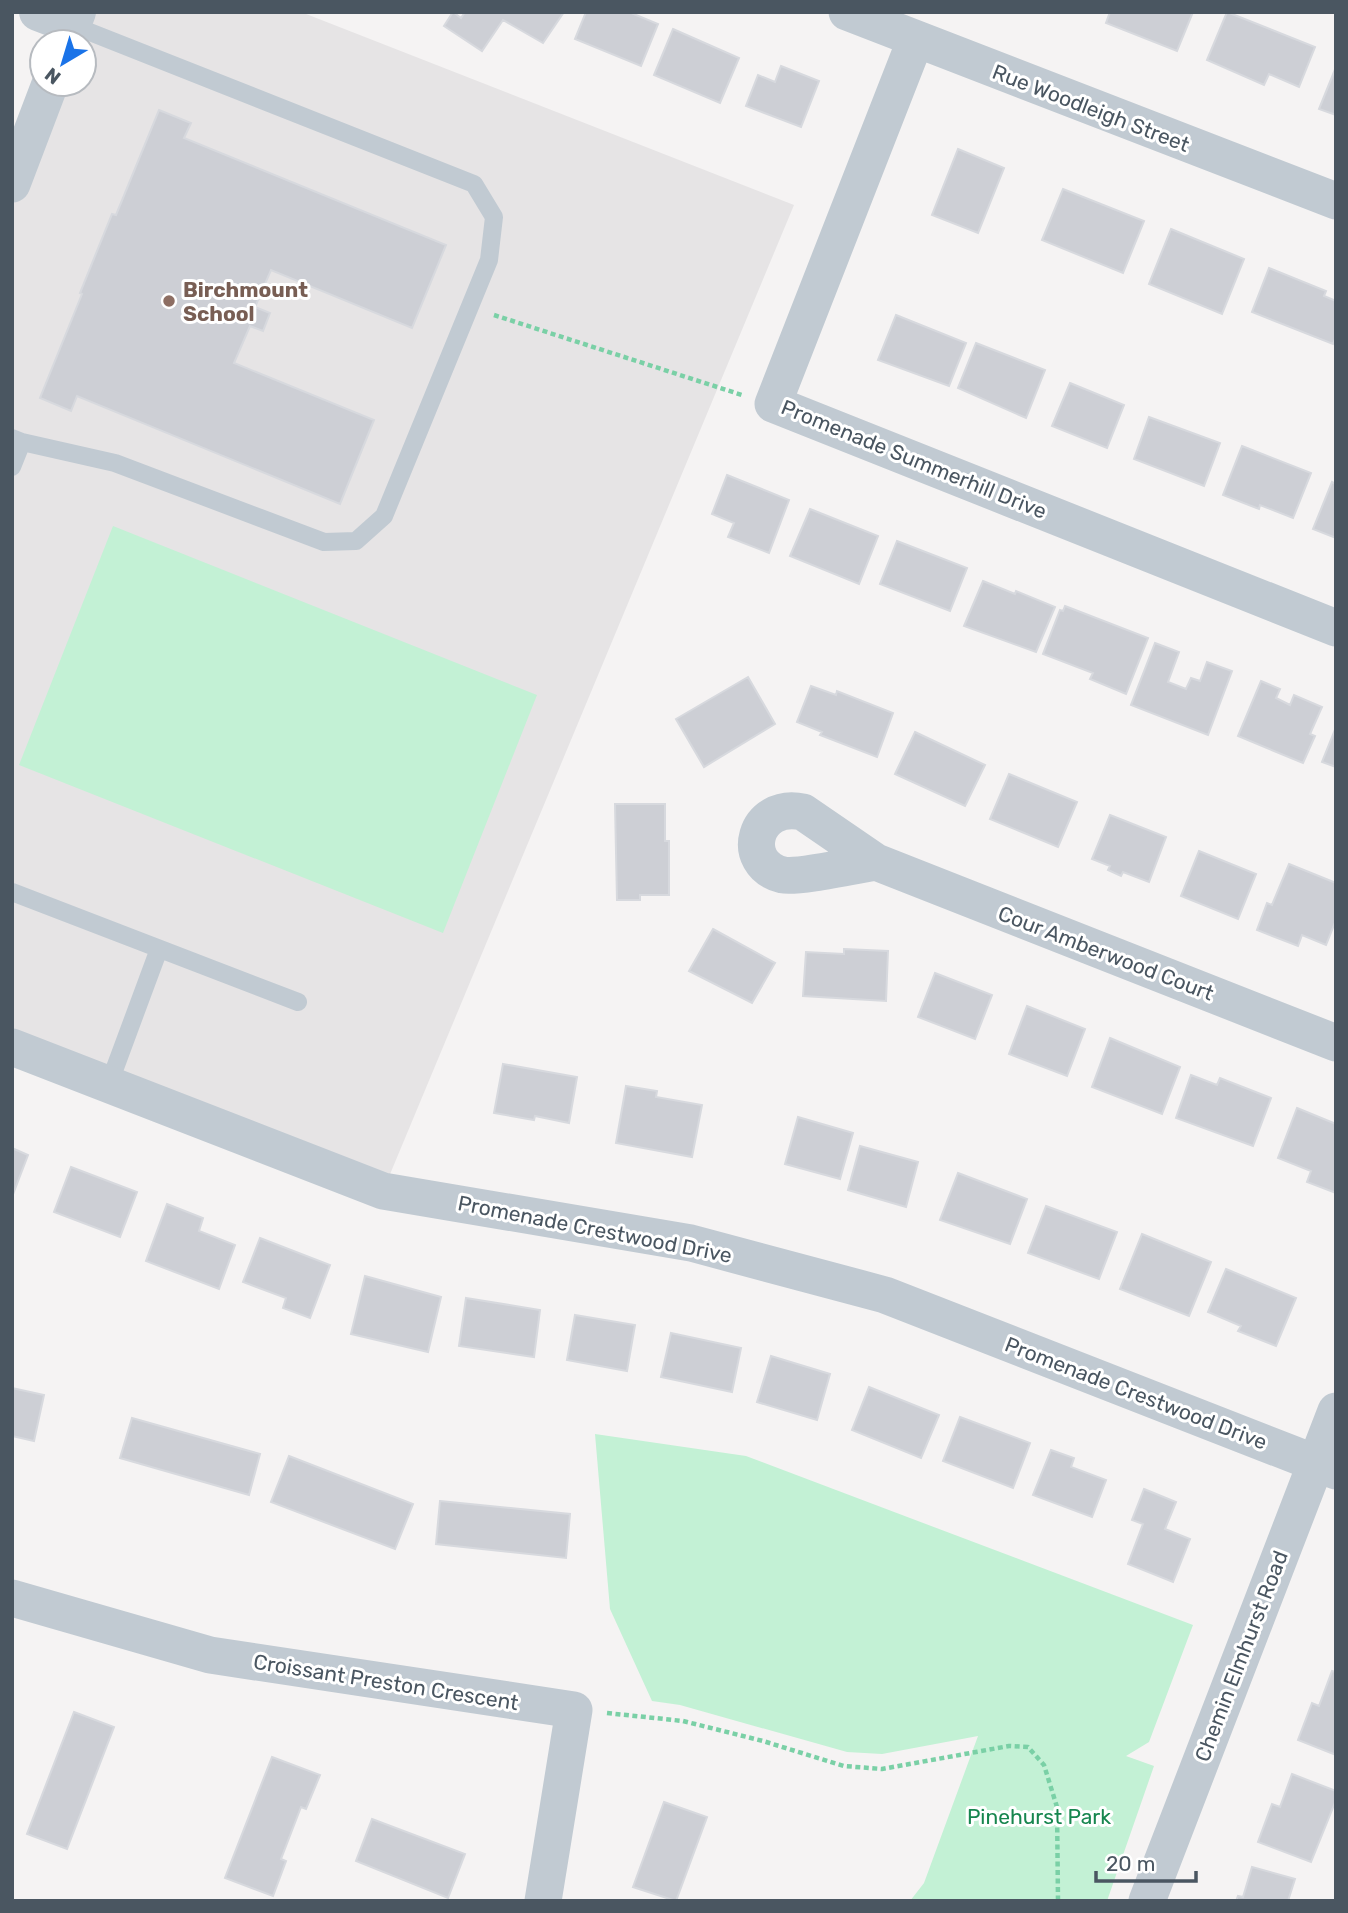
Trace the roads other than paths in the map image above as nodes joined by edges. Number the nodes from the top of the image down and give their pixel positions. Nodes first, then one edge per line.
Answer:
1 (846, 12) edge
2 (63, 23) edge
3 (915, 41) junction
4 (45, 98) edge
5 (12, 184) edge
6 (1336, 201) edge
7 (17, 440) edge
8 (12, 467) edge
9 (1336, 628) edge
10 (876, 862) dead end
11 (12, 892) edge
12 (159, 948) junction
13 (298, 1002) dead end
14 (1336, 1043) edge
15 (12, 1047) edge
16 (109, 1084) junction
17 (1336, 1411) edge
18 (1325, 1467) edge
19 (12, 1598) edge
20 (543, 1901) edge
21 (1147, 1901) edge

1 - 3 street, Rue Woodleigh Street
2 - 7 lane
3 - 6 street, Rue Woodleigh Street
3 - 9 street, Promenade Summerhill Drive
4 - 5 street
7 - 8 lane
10 - 14 street, Cour Amberwood Court
11 - 12 lane
12 - 13 lane
12 - 16 lane
15 - 16 street, Promenade Crestwood Drive
16 - 18 street, Promenade Crestwood Drive
17 - 18 street, Chemin Elmhurst Road
18 - 21 street, Chemin Elmhurst Road
19 - 20 street, Croissant Preston Crescent

